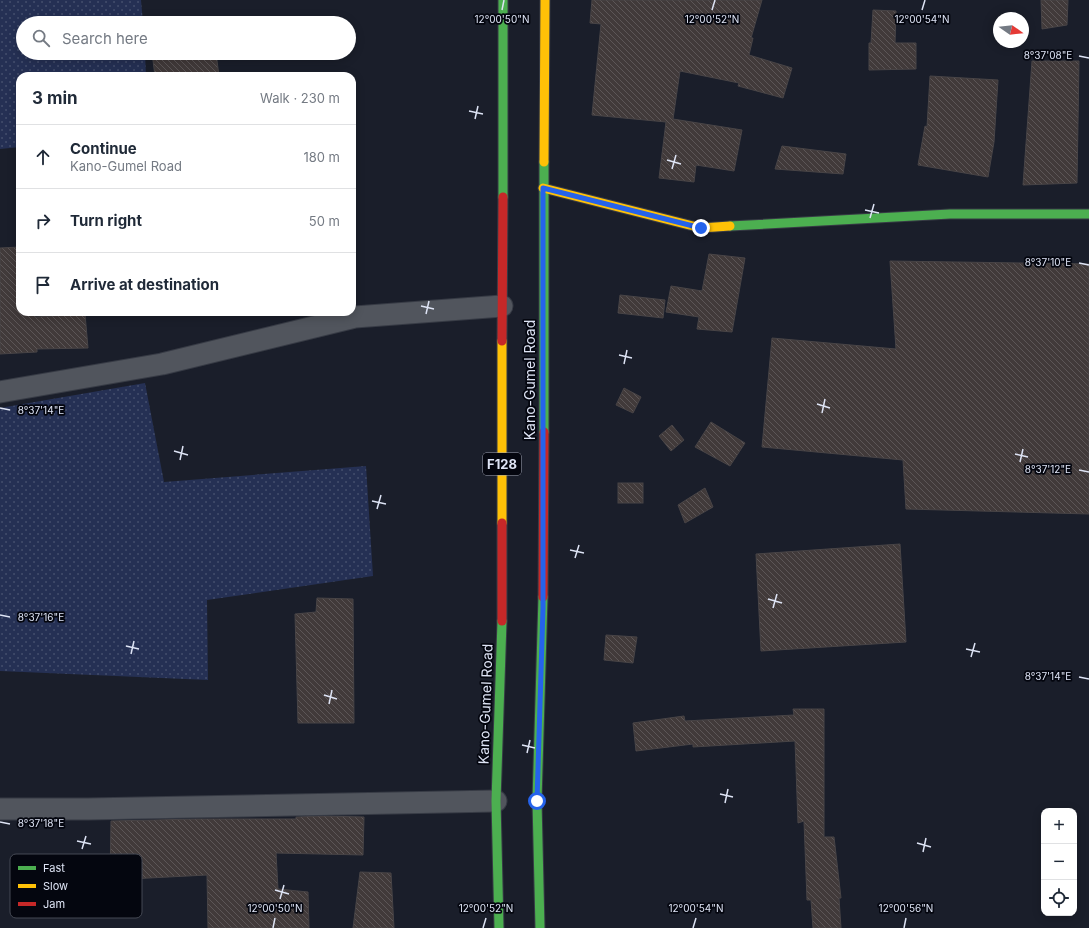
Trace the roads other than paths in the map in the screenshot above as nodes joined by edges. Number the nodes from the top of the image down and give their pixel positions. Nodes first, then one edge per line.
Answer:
1 (503, 0) edge
2 (545, 0) edge
3 (543, 188) junction
4 (1089, 214) edge
5 (502, 306) junction
6 (0, 392) edge
7 (496, 800) junction
8 (0, 809) edge
9 (499, 928) edge
10 (540, 928) edge

1 - 5 main road, Kano-Gumel Road / F128
2 - 3 main road, Kano-Gumel Road
3 - 4 main road
3 - 10 main road, Kano-Gumel Road
5 - 6 street
5 - 7 main road, Kano-Gumel Road / F128
7 - 8 street
7 - 9 main road, Kano-Gumel Road / F128

